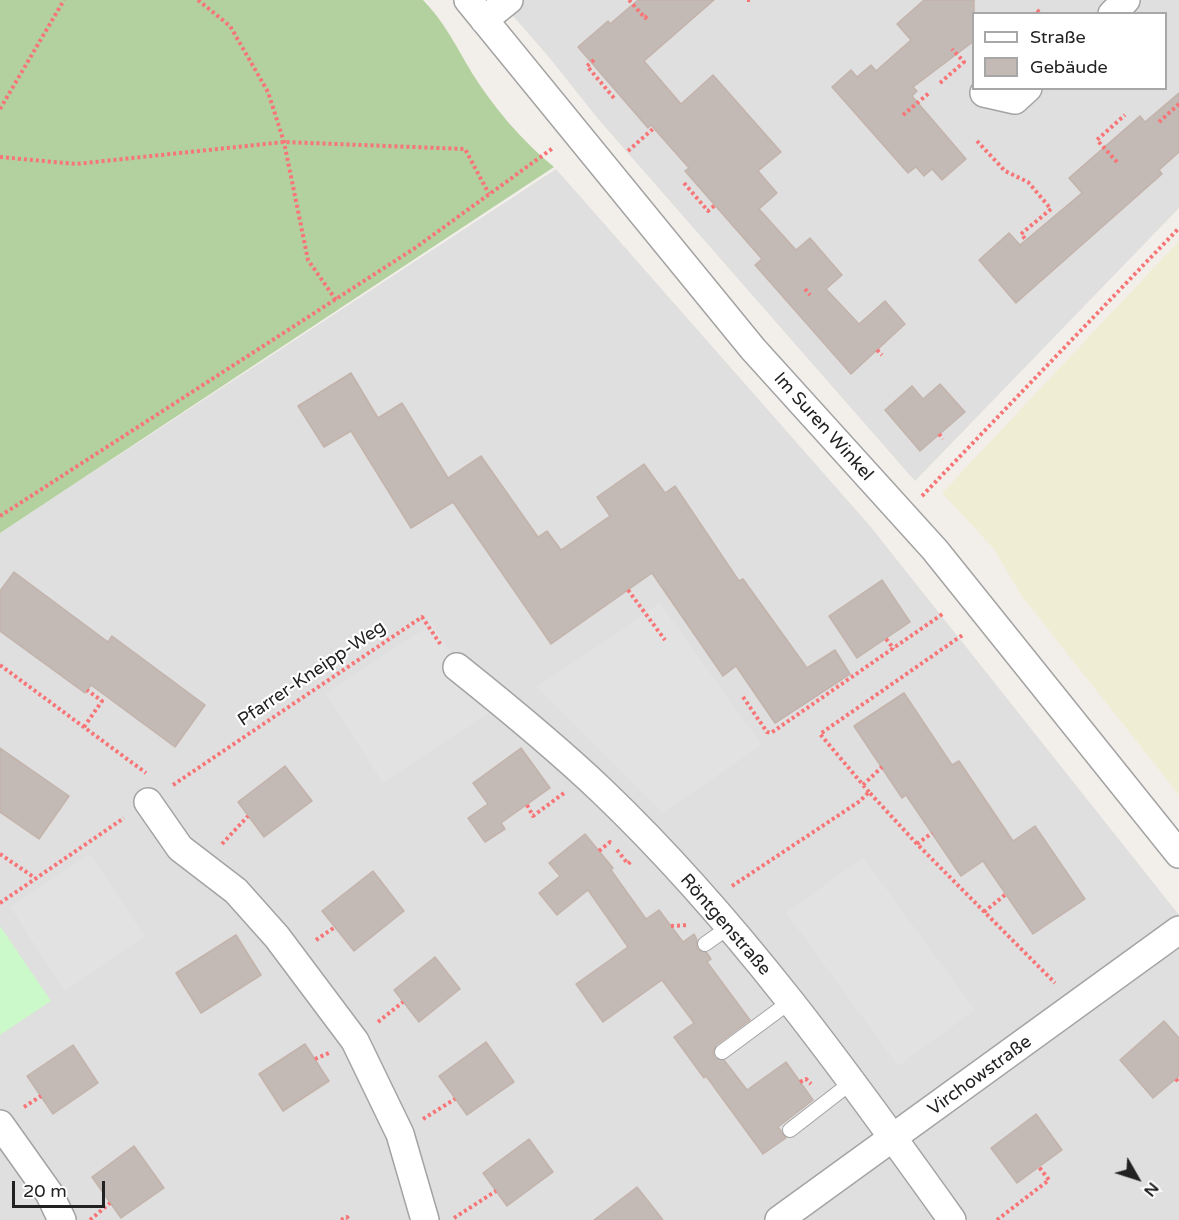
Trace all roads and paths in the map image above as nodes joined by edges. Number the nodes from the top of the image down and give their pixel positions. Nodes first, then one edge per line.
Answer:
1 (64, 0) edge
2 (198, 0) edge
3 (509, 0) edge
4 (630, 0) edge
5 (1126, 0) edge
6 (476, 10) edge
7 (1114, 12) edge
8 (649, 14) dead end
9 (952, 49) dead end
10 (594, 60) dead end
11 (939, 83) dead end
12 (1026, 90) edge
13 (929, 93) dead end
14 (984, 93) dead end
15 (614, 98) dead end
16 (1179, 105) edge
17 (0, 109) edge
18 (903, 115) dead end
19 (1125, 115) dead end
20 (1159, 122) dead end
21 (575, 131) junction
22 (977, 141) dead end
23 (284, 142) junction
24 (0, 157) edge
25 (1117, 162) dead end
26 (684, 183) dead end
27 (489, 194) junction
28 (715, 205) dead end
29 (1179, 228) edge
30 (1026, 240) dead end
31 (806, 290) dead end
32 (810, 295) dead end
33 (336, 300) junction
34 (877, 350) dead end
35 (882, 356) dead end
36 (939, 434) dead end
37 (943, 439) dead end
38 (903, 515) junction
39 (0, 516) edge
40 (628, 590) dead end
41 (944, 613) dead end
42 (989, 616) junction
43 (886, 639) dead end
44 (665, 640) dead end
45 (894, 649) junction
46 (0, 665) edge
47 (457, 667) joint
48 (87, 690) dead end
49 (742, 698) dead end
50 (801, 706) dead end
51 (805, 711) junction
52 (84, 727) junction
53 (882, 767) dead end
54 (149, 775) dead end
55 (586, 777) junction
56 (863, 785) junction
57 (869, 792) junction
58 (148, 802) junction
59 (527, 805) dead end
60 (248, 816) dead end
61 (932, 833) dead end
62 (916, 844) junction
63 (0, 854) edge
64 (1179, 854) edge
65 (203, 864) junction
66 (35, 878) junction
67 (1006, 894) dead end
68 (0, 903) edge
69 (708, 903) junction
70 (984, 912) junction
71 (729, 927) junction
72 (1179, 930) edge
73 (705, 944) dead end
74 (791, 1001) junction
75 (1077, 1005) junction
76 (722, 1052) dead end
77 (852, 1082) junction
78 (455, 1099) dead end
79 (0, 1124) edge
80 (790, 1130) dead end
81 (400, 1134) junction
82 (894, 1139) junction
83 (1039, 1167) dead end
84 (496, 1191) dead end
85 (110, 1203) dead end
86 (62, 1220) edge
87 (90, 1220) edge
88 (341, 1220) edge
89 (349, 1220) edge
90 (425, 1220) edge
91 (451, 1220) edge
92 (779, 1220) edge
93 (952, 1220) edge
94 (997, 1220) edge

1 - 17 path
2 - 23 path
3 - 6 street
4 - 8 path
5 - 7 street
6 - 21 street, Im Suren Winkel
9 - 11 path
10 - 15 path
12 - 14 street
13 - 18 path
16 - 20 path
19 - 25 path
21 - 27 path
21 - 38 street, Im Suren Winkel
22 - 30 path
23 - 24 path
23 - 27 path
23 - 33 path
26 - 28 path
27 - 33 path
29 - 38 path
31 - 32 path
33 - 39 path
34 - 35 path
36 - 37 path
38 - 42 street, Im Suren Winkel
40 - 44 path
41 - 45 path
42 - 56 path
42 - 64 street, Im Suren Winkel
43 - 45 path
45 - 51 path
46 - 52 path
47 - 55 street, Röntgenstraße
47 - 58 path, Pfarrer-Kneipp-Weg
48 - 52 path
49 - 51 path
50 - 51 path
52 - 54 path
53 - 56 path
55 - 59 path
55 - 69 street, Röntgenstraße
56 - 57 path
57 - 62 path
57 - 69 path
58 - 65 street
58 - 66 path, Pfarrer-Kneipp-Weg
60 - 65 path
61 - 62 path
62 - 70 path
63 - 66 path
65 - 81 street
66 - 68 path, Pfarrer-Kneipp-Weg
67 - 70 path
69 - 71 street, Röntgenstraße
70 - 75 path
71 - 73 lane
71 - 74 street, Röntgenstraße
72 - 75 street, Virchowstraße
74 - 76 lane
74 - 77 street, Röntgenstraße
75 - 82 street, Virchowstraße
77 - 80 lane
77 - 82 street, Röntgenstraße
78 - 81 path
79 - 86 street
81 - 90 street
82 - 92 street, Virchowstraße
82 - 93 street, Röntgenstraße
83 - 94 path
84 - 91 path
85 - 87 path
88 - 89 path

